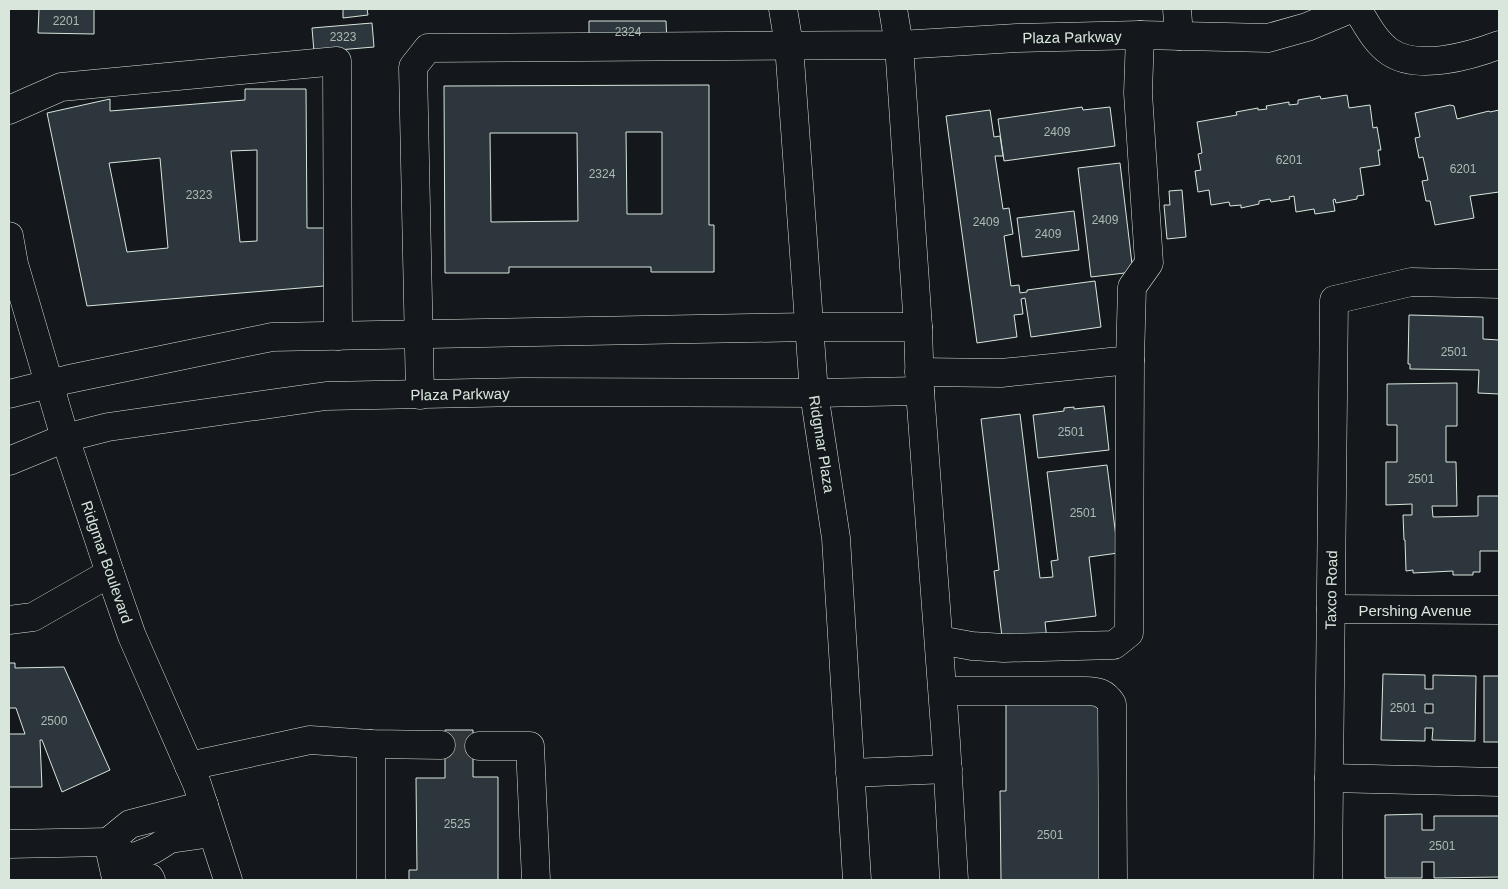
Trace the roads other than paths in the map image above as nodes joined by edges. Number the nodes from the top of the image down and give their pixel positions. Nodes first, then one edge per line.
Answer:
1 (784, 9) edge
2 (893, 9) edge
3 (1177, 9) edge
4 (1350, 9) edge
5 (1357, 9) edge
6 (1140, 35) junction
7 (1179, 36) junction
8 (789, 45) junction
9 (899, 45) junction
10 (1499, 45) edge
11 (9, 110) edge
12 (9, 236) edge
13 (1499, 284) edge
14 (809, 327) junction
15 (918, 327) junction
16 (420, 334) junction
17 (338, 336) junction
18 (1130, 360) junction
19 (920, 382) junction
20 (49, 384) junction
21 (814, 393) junction
22 (9, 394) edge
23 (420, 394) junction
24 (65, 438) junction
25 (9, 460) edge
26 (110, 573) junction
27 (1331, 609) junction
28 (1499, 610) edge
29 (9, 620) edge
30 (939, 640) junction
31 (943, 691) junction
32 (371, 744) junction
33 (441, 745) tunnel mouth
34 (479, 746) tunnel mouth
35 (189, 766) junction
36 (948, 769) junction
37 (850, 773) junction
38 (1329, 778) junction
39 (1499, 782) edge
40 (204, 805) junction
41 (212, 833) junction
42 (108, 842) junction
43 (9, 844) edge
44 (151, 880) edge
45 (228, 880) edge
46 (371, 880) edge
47 (536, 880) edge
48 (857, 880) edge
49 (954, 880) edge
50 (1113, 880) edge
51 (1328, 880) edge

1 - 8 street, Ridgmar Plaza
2 - 9 street
3 - 7 street
4 - 7 street, Plaza Parkway
5 - 10 street
6 - 7 street, Plaza Parkway
6 - 9 street, Plaza Parkway
6 - 18 street
8 - 9 street, Plaza Parkway
8 - 14 street, Ridgmar Plaza
8 - 16 street, Plaza Parkway
9 - 15 street
11 - 17 street
12 - 20 street, Ridgmar Boulevard
13 - 27 street, Taxco Road
14 - 15 street
14 - 16 street
14 - 21 street, Ridgmar Plaza
15 - 19 street
16 - 17 street
16 - 23 street, Plaza Parkway
17 - 20 street
18 - 19 street, Plaza Parkway
18 - 30 street
19 - 21 street, Plaza Parkway
19 - 30 street
20 - 22 street
20 - 24 street, Ridgmar Boulevard
21 - 23 street, Plaza Parkway
21 - 37 street, Ridgmar Plaza
23 - 24 street, Plaza Parkway
24 - 25 street, Plaza Parkway
24 - 26 street, Ridgmar Boulevard
26 - 29 street
26 - 35 street, Ridgmar Boulevard
27 - 28 street, Pershing Avenue
27 - 38 street, Taxco Road
30 - 31 street
31 - 36 street
31 - 50 street
32 - 33 street
32 - 35 street
32 - 46 street
34 - 47 street
35 - 40 street, Ridgmar Boulevard
36 - 37 street
36 - 49 street
37 - 48 street, Ridgmar Plaza
38 - 39 street
38 - 51 street, Taxco Road
40 - 41 street, Ridgmar Boulevard
40 - 42 street
41 - 42 street
41 - 45 street, Ridgmar Boulevard
42 - 43 street
42 - 44 street

